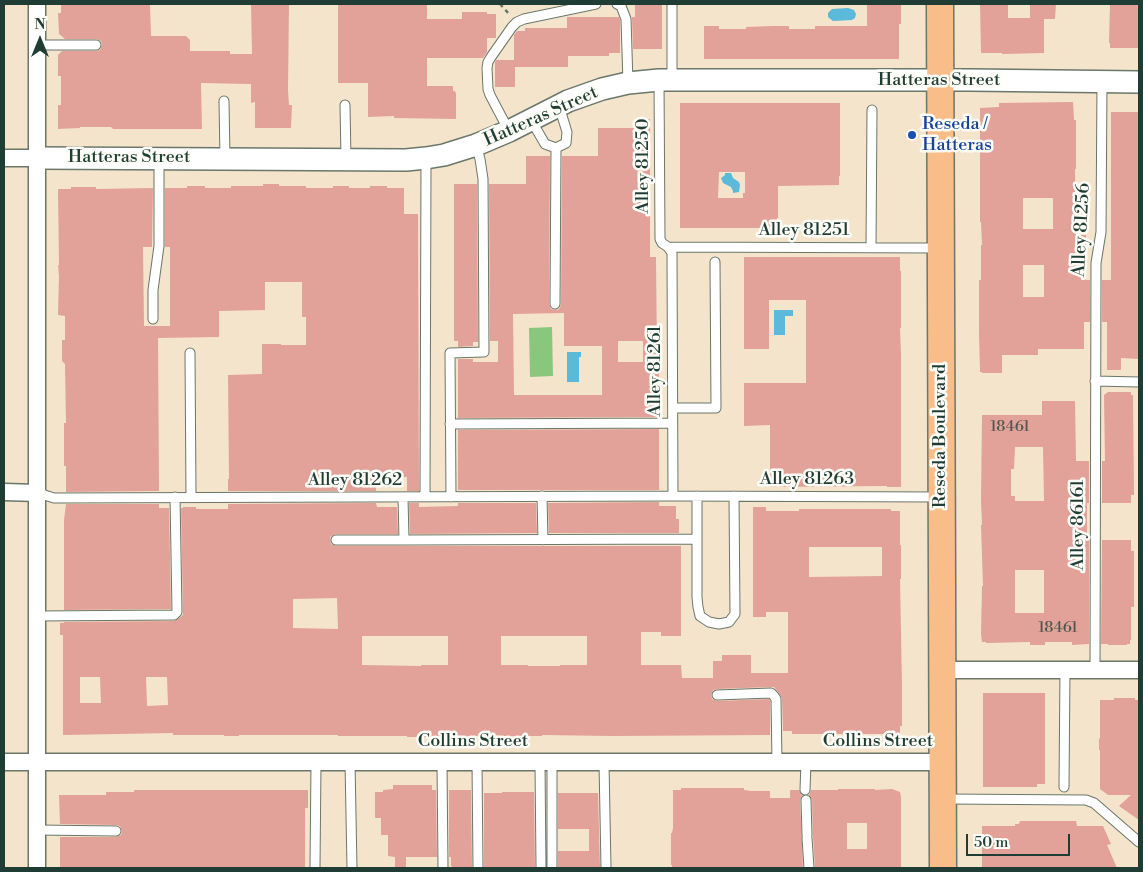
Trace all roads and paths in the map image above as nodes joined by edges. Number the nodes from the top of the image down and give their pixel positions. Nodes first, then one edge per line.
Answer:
1 (37, 4) edge
2 (596, 4) edge
3 (617, 4) edge
4 (672, 4) edge
5 (940, 4) edge
6 (37, 45) junction
7 (96, 45) dead end
8 (666, 80) junction
9 (940, 80) junction
10 (1102, 82) junction
11 (1139, 82) edge
12 (628, 83) junction
13 (224, 101) dead end
14 (346, 105) dead end
15 (559, 106) junction
16 (872, 110) dead end
17 (531, 120) junction
18 (509, 131) junction
19 (476, 145) junction
20 (556, 148) junction
21 (4, 158) edge
22 (36, 158) junction
23 (159, 158) junction
24 (426, 158) junction
25 (226, 159) junction
26 (346, 160) junction
27 (668, 247) junction
28 (871, 247) junction
29 (940, 248) junction
30 (715, 262) dead end
31 (555, 304) dead end
32 (153, 319) dead end
33 (190, 353) dead end
34 (1095, 381) junction
35 (1139, 382) edge
36 (673, 408) junction
37 (672, 423) junction
38 (450, 424) junction
39 (4, 492) edge
40 (38, 493) junction
41 (542, 496) junction
42 (673, 496) junction
43 (697, 496) junction
44 (734, 496) junction
45 (174, 497) junction
46 (191, 497) junction
47 (403, 497) junction
48 (424, 497) junction
49 (451, 497) junction
50 (941, 497) junction
51 (697, 539) junction
52 (336, 540) dead end
53 (404, 540) junction
54 (543, 540) junction
55 (37, 616) junction
56 (1065, 669) junction
57 (1095, 669) junction
58 (942, 670) junction
59 (1139, 670) edge
60 (717, 695) dead end
61 (4, 762) edge
62 (37, 762) junction
63 (316, 762) junction
64 (350, 762) junction
65 (442, 762) junction
66 (477, 762) junction
67 (546, 762) junction
68 (604, 762) junction
69 (777, 762) junction
70 (806, 762) junction
71 (942, 762) junction
72 (1064, 787) dead end
73 (805, 790) dead end
74 (943, 798) junction
75 (806, 800) dead end
76 (37, 830) junction
77 (116, 831) dead end
78 (1139, 842) edge
79 (37, 868) edge
80 (315, 868) edge
81 (352, 868) edge
82 (443, 868) edge
83 (478, 868) edge
84 (541, 868) edge
85 (552, 868) edge
86 (606, 868) edge
87 (809, 868) edge
88 (943, 868) edge

1 - 6 street
2 - 18 lane
3 - 12 lane
4 - 8 lane, Alley 81250
5 - 9 main road, Reseda Boulevard
6 - 7 lane
6 - 22 street
8 - 9 street, Hatteras Street
8 - 12 street, Hatteras Street
8 - 27 lane, Alley 81250
9 - 10 street, Hatteras Street
9 - 29 main road, Reseda Boulevard
10 - 11 street, Hatteras Street
10 - 34 lane, Alley 81256
12 - 15 street, Hatteras Street
13 - 25 lane
14 - 26 lane
15 - 17 street, Hatteras Street
15 - 20 lane
16 - 28 lane
17 - 18 street, Hatteras Street
17 - 20 lane
18 - 19 street, Hatteras Street
19 - 24 street, Hatteras Street
19 - 38 lane
20 - 31 lane
21 - 22 street, Hatteras Street
22 - 23 street, Hatteras Street
22 - 40 street
23 - 25 street, Hatteras Street
23 - 32 lane
24 - 26 street, Hatteras Street
24 - 48 lane
25 - 26 street, Hatteras Street
27 - 28 lane, Alley 81251
27 - 36 lane, Alley 81261
28 - 29 lane, Alley 81251
29 - 50 main road, Reseda Boulevard
30 - 36 lane
33 - 46 lane
34 - 35 lane
34 - 57 lane, Alley 86161
36 - 37 lane, Alley 81261
37 - 38 lane
37 - 42 lane, Alley 81261
38 - 49 lane
39 - 40 street
40 - 45 lane, Alley 81262
40 - 55 street
41 - 42 lane, Alley 81262
41 - 49 lane, Alley 81262
41 - 54 lane
42 - 43 lane, Alley 81263
43 - 44 lane, Alley 81263
43 - 51 lane
44 - 50 lane, Alley 81263
44 - 51 lane
45 - 46 lane, Alley 81262
45 - 55 lane
46 - 47 lane, Alley 81262
47 - 48 lane, Alley 81262
47 - 53 lane
48 - 49 lane, Alley 81262
50 - 58 main road, Reseda Boulevard
51 - 54 lane
52 - 53 lane
53 - 54 lane
55 - 62 street
56 - 57 street
56 - 58 street
56 - 72 lane
57 - 59 street
58 - 71 main road, Reseda Boulevard
60 - 69 lane
61 - 62 street, Collins Street
62 - 63 street, Collins Street
62 - 76 street
63 - 64 street, Collins Street
63 - 80 lane
64 - 65 street, Collins Street
64 - 81 lane
65 - 66 street, Collins Street
65 - 82 lane
66 - 67 street, Collins Street
66 - 83 lane
67 - 68 street, Collins Street
67 - 84 lane
67 - 85 lane
68 - 69 street, Collins Street
68 - 86 lane
69 - 70 street, Collins Street
70 - 71 street, Collins Street
70 - 73 lane
71 - 74 main road, Reseda Boulevard
74 - 78 lane
74 - 88 main road, Reseda Boulevard
75 - 87 lane
76 - 77 lane
76 - 79 street

